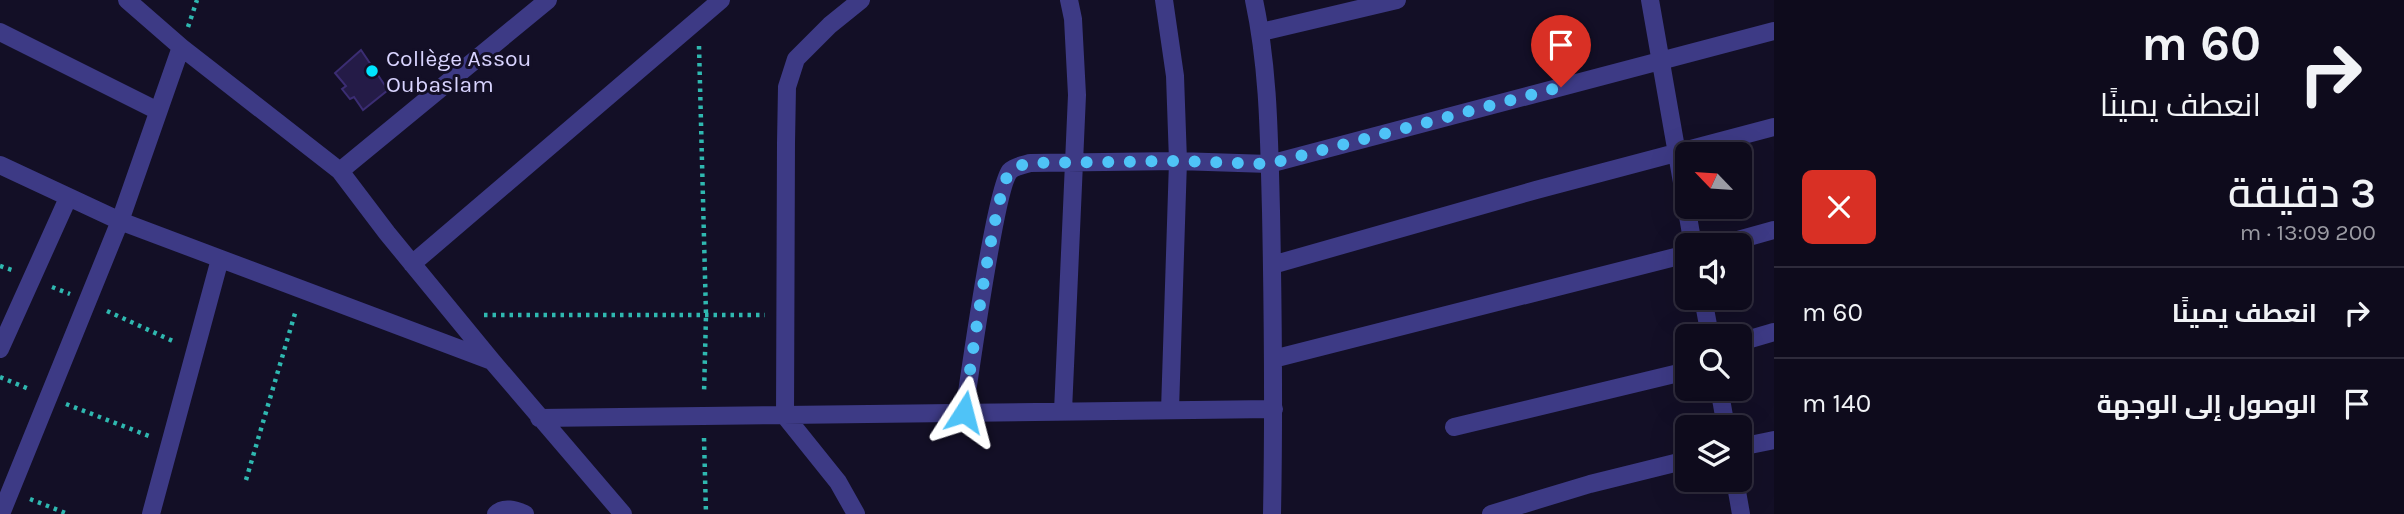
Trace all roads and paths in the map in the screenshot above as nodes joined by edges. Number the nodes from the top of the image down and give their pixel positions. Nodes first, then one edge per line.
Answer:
1 (127, 0) edge
2 (548, 0) edge
3 (721, 0) edge
4 (861, 0) edge
5 (1069, 0) edge
6 (1164, 0) edge
7 (1254, 0) edge
8 (1396, 0) edge
9 (1650, 0) edge
10 (698, 20) junction
11 (1774, 31) edge
12 (0, 32) edge
13 (1261, 32) junction
14 (181, 47) junction
15 (1661, 62) junction
16 (158, 111) junction
17 (1774, 127) edge
18 (1675, 142) edge
19 (1713, 142) edge
20 (1675, 152) edge
21 (1178, 161) junction
22 (1074, 163) junction
23 (1269, 164) junction
24 (0, 165) edge
25 (340, 172) junction
26 (68, 198) junction
27 (120, 221) junction
28 (1774, 230) edge
29 (1752, 236) edge
30 (1675, 257) edge
31 (220, 259) junction
32 (412, 264) junction
33 (1272, 265) junction
34 (302, 290) junction
35 (455, 315) junction
36 (706, 315) junction
37 (786, 315) junction
38 (1774, 332) edge
39 (1752, 338) edge
40 (0, 349) edge
41 (1273, 359) junction
42 (492, 361) junction
43 (1675, 374) edge
44 (0, 377) edge
45 (48, 398) junction
46 (1274, 409) junction
47 (1170, 410) junction
48 (1063, 411) junction
49 (964, 412) junction
50 (704, 416) junction
51 (785, 416) junction
52 (538, 418) junction
53 (1454, 427) dead end
54 (1774, 440) edge
55 (170, 444) junction
56 (1752, 445) edge
57 (1675, 463) edge
58 (246, 480) dead end
59 (10, 491) junction
60 (1737, 492) edge
61 (1, 514) edge
62 (68, 514) edge
63 (150, 514) edge
64 (496, 514) edge
65 (525, 514) edge
66 (622, 514) edge
67 (706, 514) edge
68 (856, 514) edge
69 (1272, 514) edge
70 (1491, 514) edge
71 (1741, 514) edge

1 - 14 street
2 - 25 street
3 - 10 street
4 - 37 street
5 - 22 street
6 - 21 street
7 - 13 street
8 - 13 street
9 - 15 street
10 - 32 street
10 - 36 path
11 - 15 street
12 - 16 street
13 - 23 street
14 - 16 street
14 - 25 street
15 - 18 street
15 - 23 street
16 - 27 street
17 - 19 street
20 - 33 street
21 - 22 street
21 - 23 street
21 - 47 street
22 - 48 street
22 - 49 street
23 - 33 street
24 - 26 street
25 - 32 street
26 - 27 street
26 - 40 street
27 - 31 street
27 - 45 street
28 - 29 street
30 - 41 street
31 - 34 street
31 - 55 street
32 - 35 street
33 - 41 street
34 - 42 street
34 - 58 path
35 - 36 path
35 - 42 street
36 - 37 path
36 - 50 path
37 - 51 street
38 - 39 street
41 - 46 street
42 - 52 street
43 - 53 street
44 - 45 path
45 - 55 path
45 - 59 street
46 - 47 street
46 - 69 street
47 - 48 street
48 - 49 street
49 - 51 street
50 - 51 street
50 - 52 street
50 - 67 path
51 - 68 street
52 - 66 street
54 - 56 street
55 - 63 street
57 - 70 street
59 - 61 street
59 - 62 path
60 - 71 street
64 - 65 street

